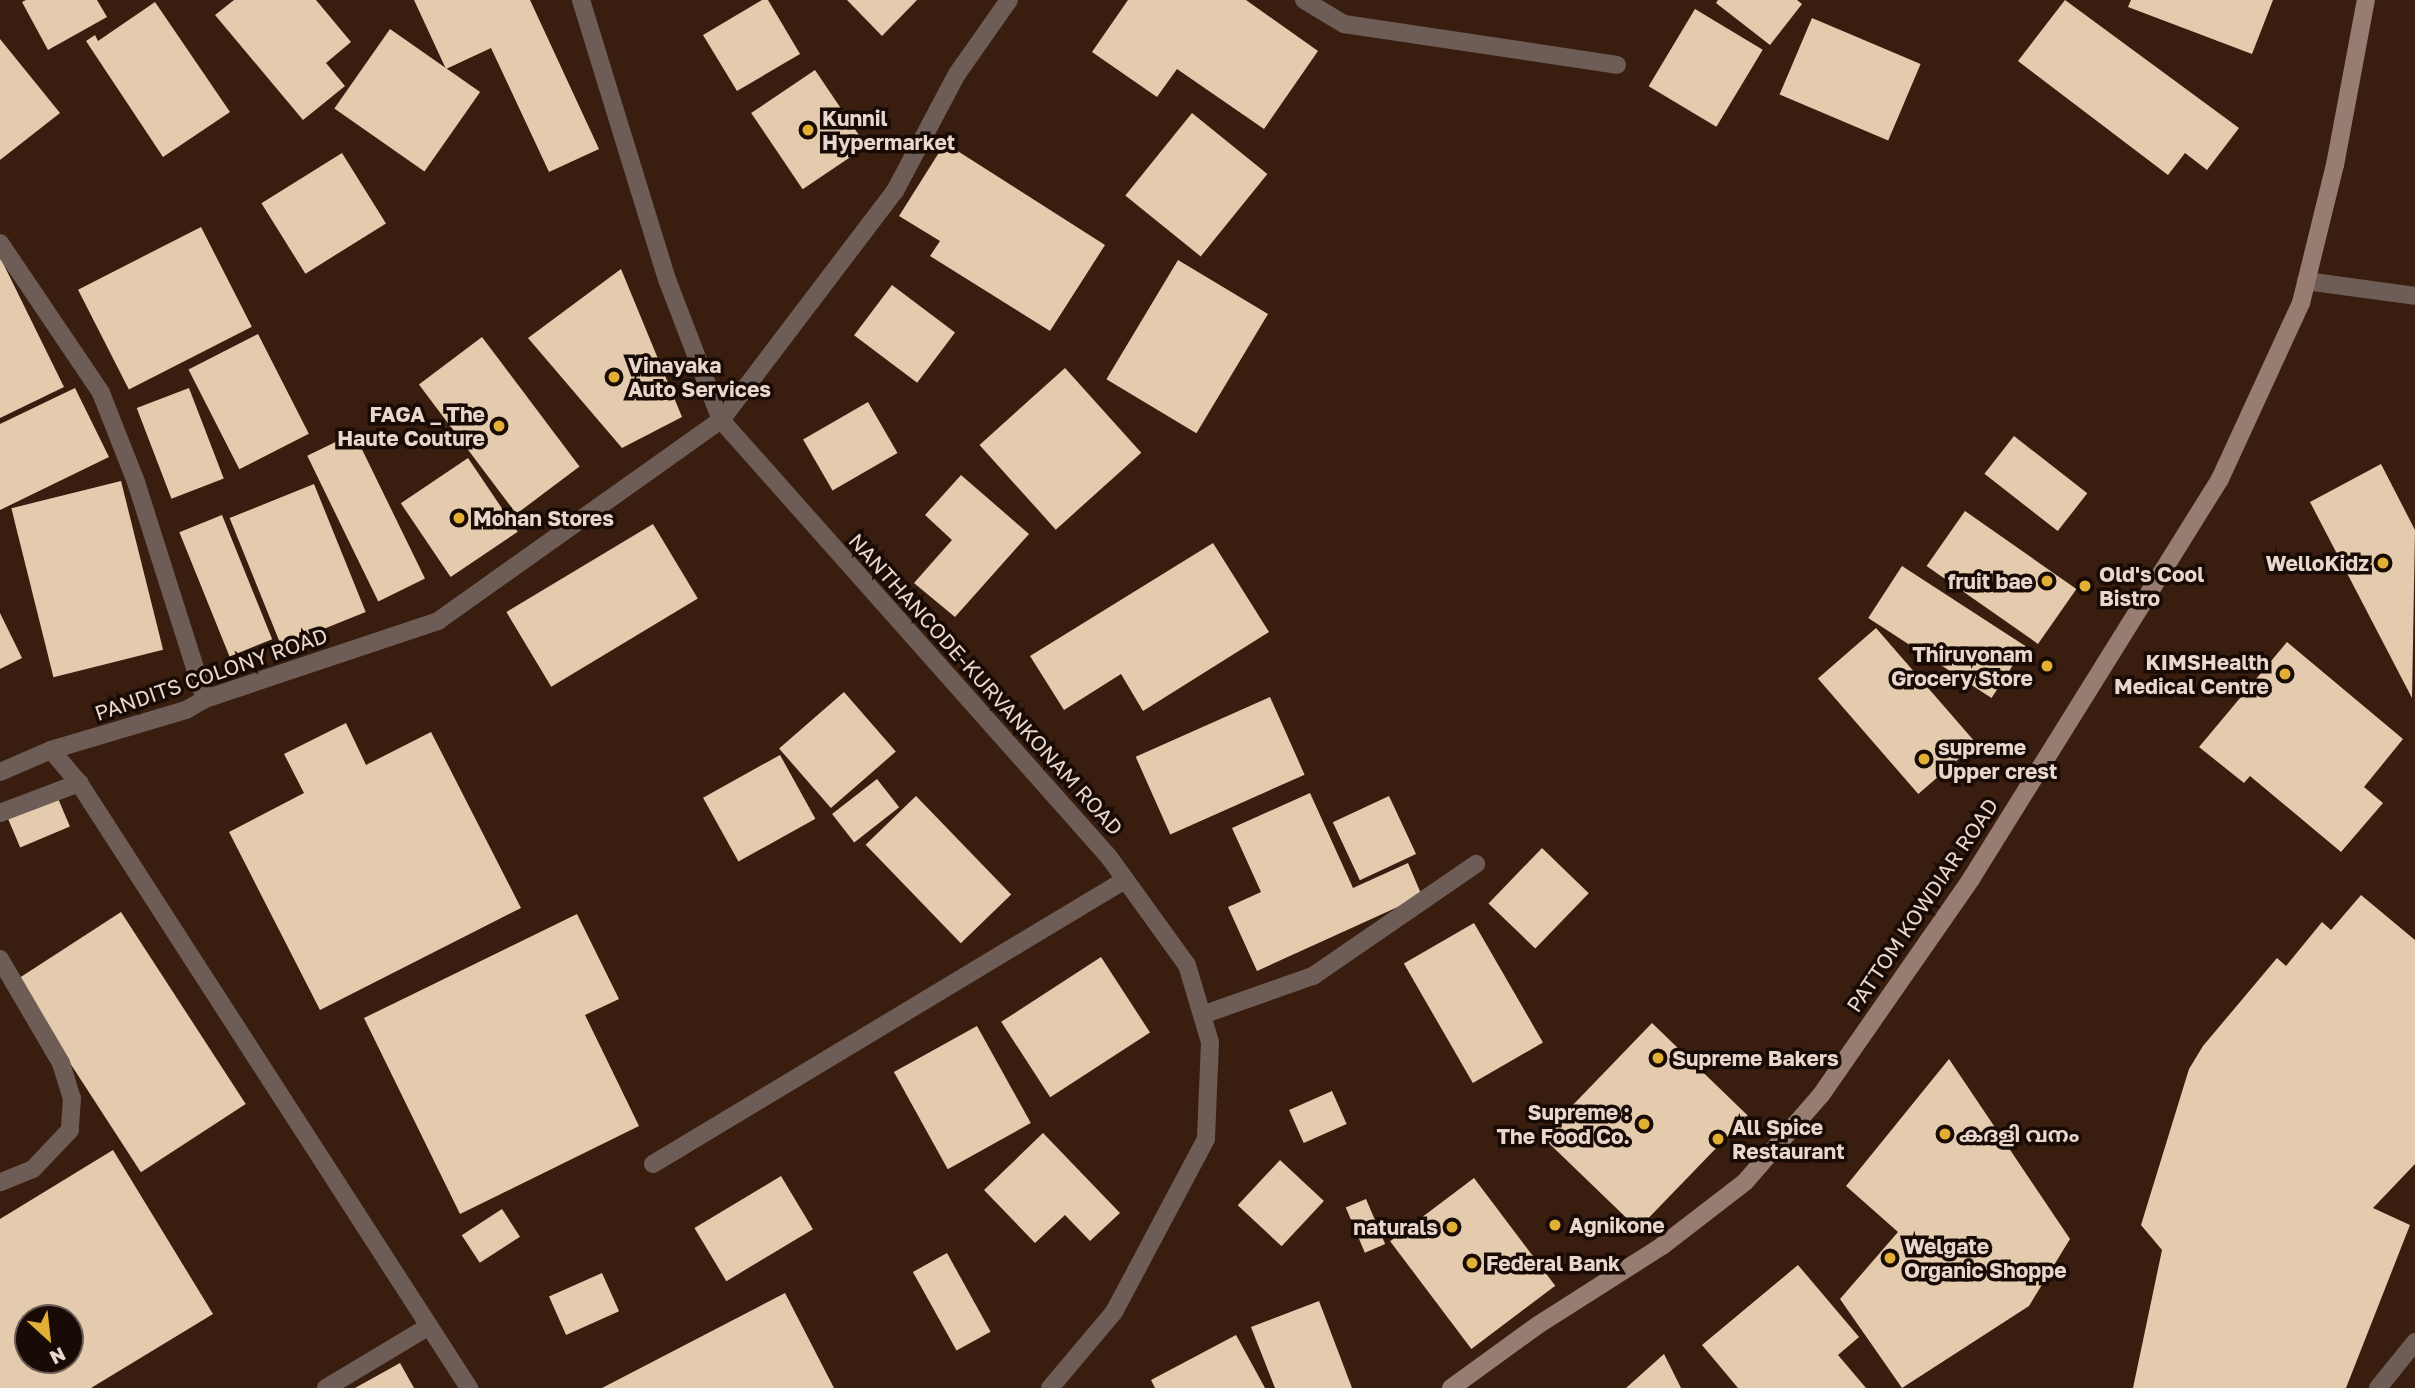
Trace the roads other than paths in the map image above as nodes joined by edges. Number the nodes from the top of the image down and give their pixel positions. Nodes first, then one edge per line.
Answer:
1 (581, 0) edge
2 (1009, 0) edge
3 (1304, 0) edge
4 (2366, 0) edge
5 (1617, 65) dead end
6 (0, 243) edge
7 (2306, 281) junction
8 (2415, 296) edge
9 (721, 420) junction
10 (205, 699) junction
11 (51, 750) junction
12 (0, 772) edge
13 (79, 783) junction
14 (0, 813) edge
15 (1476, 864) dead end
16 (1125, 880) junction
17 (0, 959) edge
18 (1202, 1016) junction
19 (653, 1164) dead end
20 (0, 1182) edge
21 (429, 1326) junction
22 (2415, 1342) edge
23 (326, 1388) edge
24 (469, 1388) edge
25 (1050, 1388) edge
26 (1451, 1388) edge
27 (2378, 1388) edge

1 - 9 street, NANTHANCODE-KURVANKONAM ROAD
2 - 9 street, PANDITS COLONY ROAD
3 - 5 street
4 - 7 main road, PATTOM KOWDIAR ROAD
6 - 10 street
7 - 8 street
7 - 26 main road, PATTOM KOWDIAR ROAD
9 - 10 street, PANDITS COLONY ROAD
9 - 16 street, NANTHANCODE-KURVANKONAM ROAD
10 - 11 street, PANDITS COLONY ROAD
11 - 12 street, PANDITS COLONY ROAD
11 - 13 street
13 - 14 street
13 - 21 street
15 - 18 street
16 - 18 street, NANTHANCODE-KURVANKONAM ROAD
16 - 19 street
17 - 20 street
18 - 25 street, NANTHANCODE-KURVANKONAM ROAD
21 - 23 street
21 - 24 street
22 - 27 street

